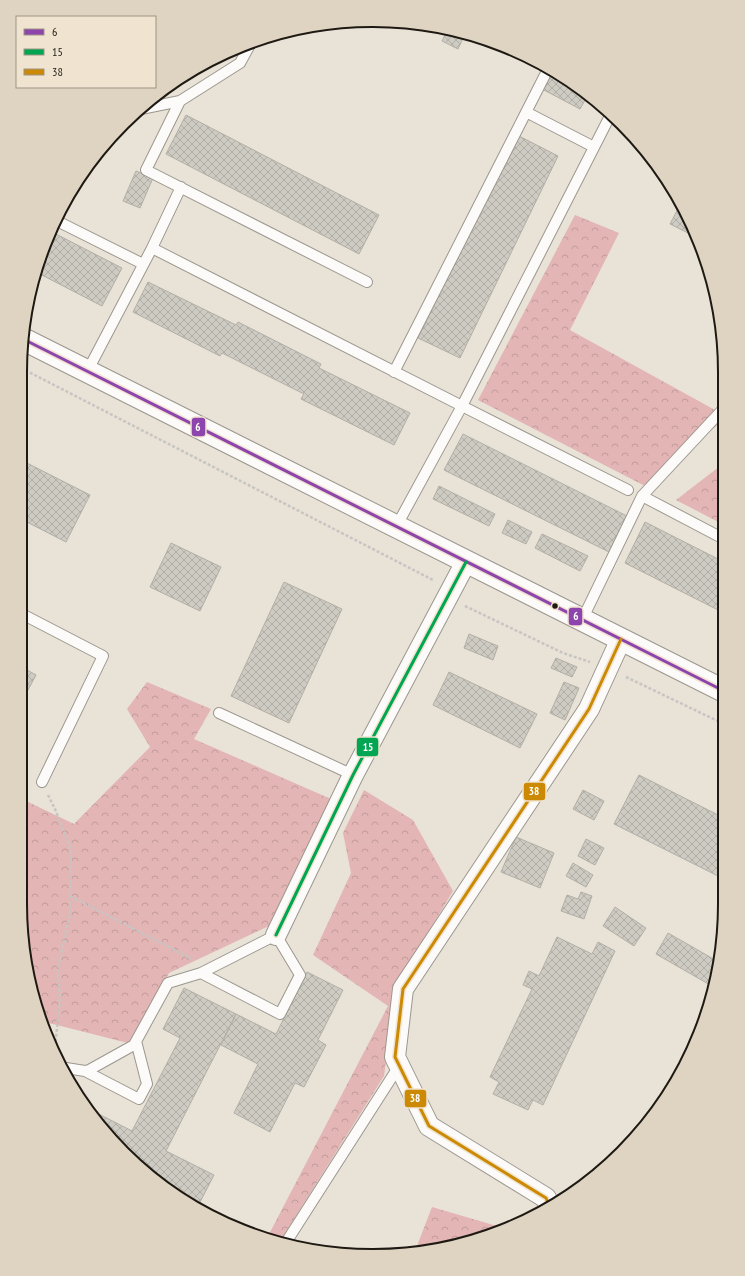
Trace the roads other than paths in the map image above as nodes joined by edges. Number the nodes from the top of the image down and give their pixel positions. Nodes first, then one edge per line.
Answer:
1 (247, 50) edge
2 (546, 73) edge
3 (180, 101) junction
4 (152, 107) edge
5 (526, 112) junction
6 (608, 120) edge
7 (594, 147) junction
8 (181, 187) junction
9 (61, 223) edge
10 (152, 248) junction
11 (143, 264) junction
12 (367, 282) dead end
13 (29, 343) edge
14 (87, 372) junction
15 (394, 372) junction
16 (462, 406) junction
17 (718, 414) edge
18 (628, 490) dead end
19 (642, 496) junction
20 (396, 527) junction
21 (718, 535) edge
22 (466, 562) junction
23 (27, 618) edge
24 (582, 620) junction
25 (621, 639) junction
26 (718, 688) edge
27 (219, 713) dead end
28 (353, 775) junction
29 (42, 782) road end
30 (276, 935) junction
31 (206, 970) junction
32 (136, 1041) junction
33 (399, 1066) junction
34 (69, 1069) edge
35 (85, 1071) junction
36 (547, 1201) edge
37 (289, 1238) edge

1 - 3 lane
2 - 5 lane
3 - 4 lane
3 - 8 lane
5 - 7 lane
5 - 15 lane
6 - 7 lane
7 - 16 lane
8 - 10 lane
8 - 12 lane
9 - 11 lane
10 - 11 lane
10 - 15 lane
11 - 14 lane
13 - 14 main road
14 - 20 main road
15 - 16 lane
16 - 18 lane
16 - 20 lane
17 - 19 lane
19 - 21 lane
19 - 24 lane
20 - 22 main road
22 - 24 main road
22 - 28 street
23 - 29 lane
24 - 25 main road
25 - 26 main road
25 - 33 street
27 - 28 lane
28 - 30 street
30 - 31 lane
30 - 31 lane
31 - 32 lane
32 - 35 lane
32 - 35 lane
33 - 36 street
33 - 37 lane
34 - 35 lane

